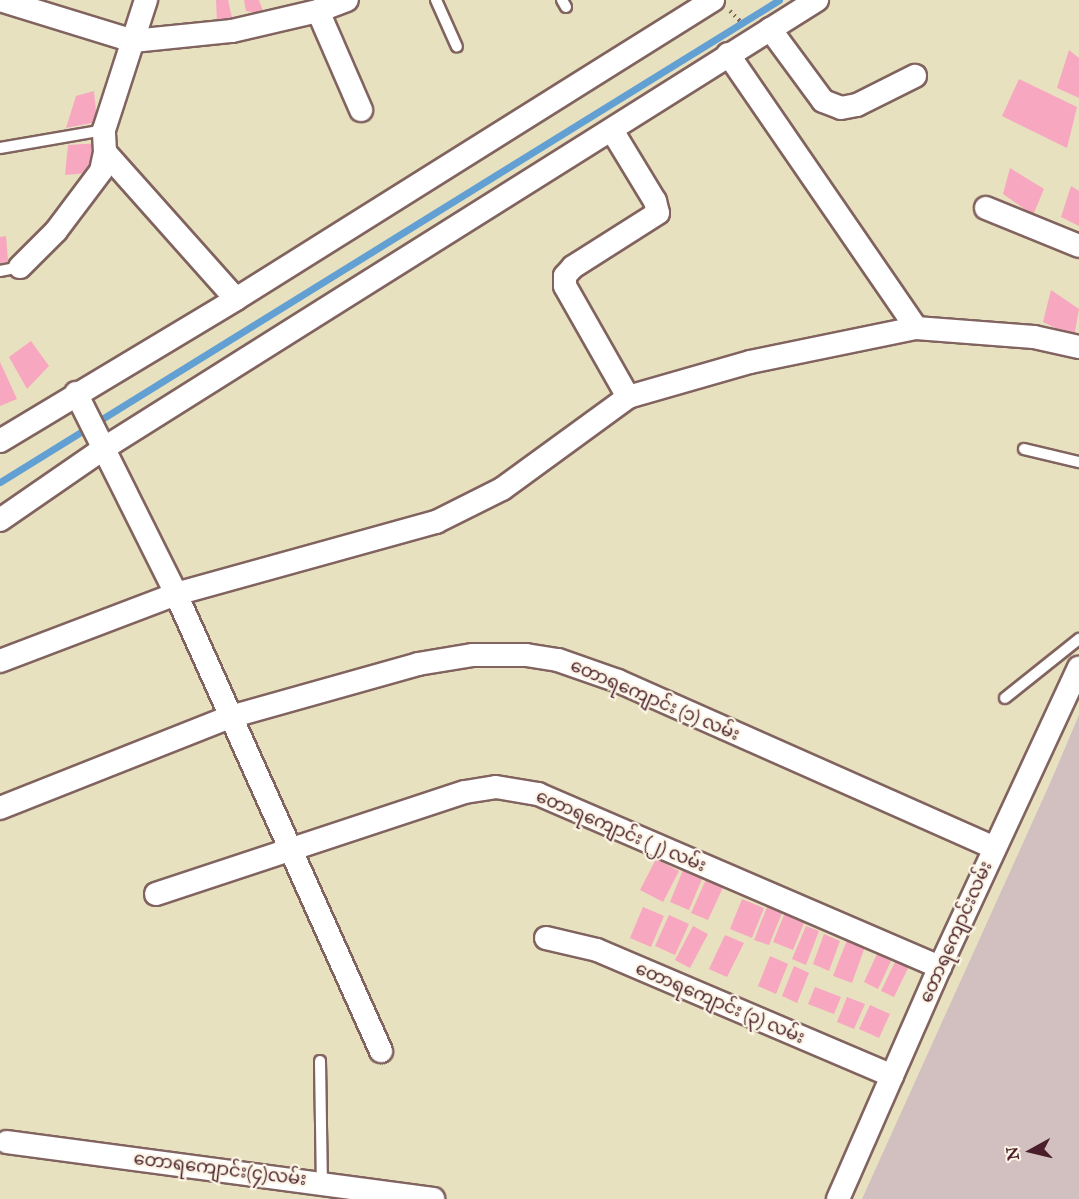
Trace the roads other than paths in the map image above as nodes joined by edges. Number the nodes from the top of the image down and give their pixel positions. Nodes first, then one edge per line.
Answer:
1 (0, 0) edge
2 (146, 0) edge
3 (347, 0) edge
4 (435, 0) edge
5 (817, 0) edge
6 (711, 3) edge
7 (318, 11) junction
8 (770, 29) junction
9 (133, 41) junction
10 (457, 47) dead end
11 (728, 54) junction
12 (915, 76) dead end
13 (361, 110) dead end
14 (613, 132) junction
15 (105, 141) junction
16 (0, 148) edge
17 (986, 208) dead end
18 (1079, 246) edge
19 (10, 269) edge
20 (236, 299) junction
21 (916, 328) junction
22 (1079, 347) edge
23 (76, 393) junction
24 (628, 397) junction
25 (0, 441) edge
26 (106, 447) junction
27 (1024, 449) dead end
28 (1079, 462) edge
29 (0, 519) edge
30 (176, 594) junction
31 (1079, 639) edge
32 (0, 661) edge
33 (1079, 668) edge
34 (1005, 698) dead end
35 (230, 717) junction
36 (0, 808) edge
37 (994, 848) junction
38 (288, 851) junction
39 (156, 894) dead end
40 (546, 938) dead end
41 (940, 967) junction
42 (381, 1051) dead end
43 (320, 1061) dead end
44 (892, 1076) junction
45 (7, 1142) dead end
46 (322, 1182) junction
47 (433, 1199) edge
48 (838, 1199) edge

1 - 9 street
2 - 9 street
3 - 7 street
4 - 10 lane
5 - 8 street
6 - 20 street
7 - 9 street
7 - 13 street
8 - 11 street
8 - 12 street
9 - 15 street
11 - 14 street
11 - 21 street
14 - 24 street
14 - 26 street
15 - 16 lane
15 - 19 street
15 - 20 street
17 - 18 street
20 - 23 street
21 - 22 street
21 - 24 street
23 - 25 street
23 - 26 street
24 - 30 street
26 - 29 street
26 - 30 street
27 - 28 lane
30 - 32 street
30 - 35 street
31 - 34 lane
33 - 37 street, တောရကျောင်းလမ်း
35 - 36 street, တောရကျောင်း (၁) လမ်း
35 - 37 street, တောရကျောင်း (၁) လမ်း
35 - 38 street
37 - 41 street, တောရကျောင်းလမ်း
38 - 39 street, တောရကျောင်း (၂) လမ်း
38 - 41 street, တောရကျောင်း (၂) လမ်း
38 - 42 street
40 - 44 street, တောရကျောင်း (၃) လမ်း
41 - 44 street, တောရကျောင်းလမ်း
43 - 46 lane
44 - 48 street, တောရကျောင်းလမ်း
45 - 46 street, တောရကျောင်း(၄)လမ်း
46 - 47 street, တောရကျောင်း(၄)လမ်း

